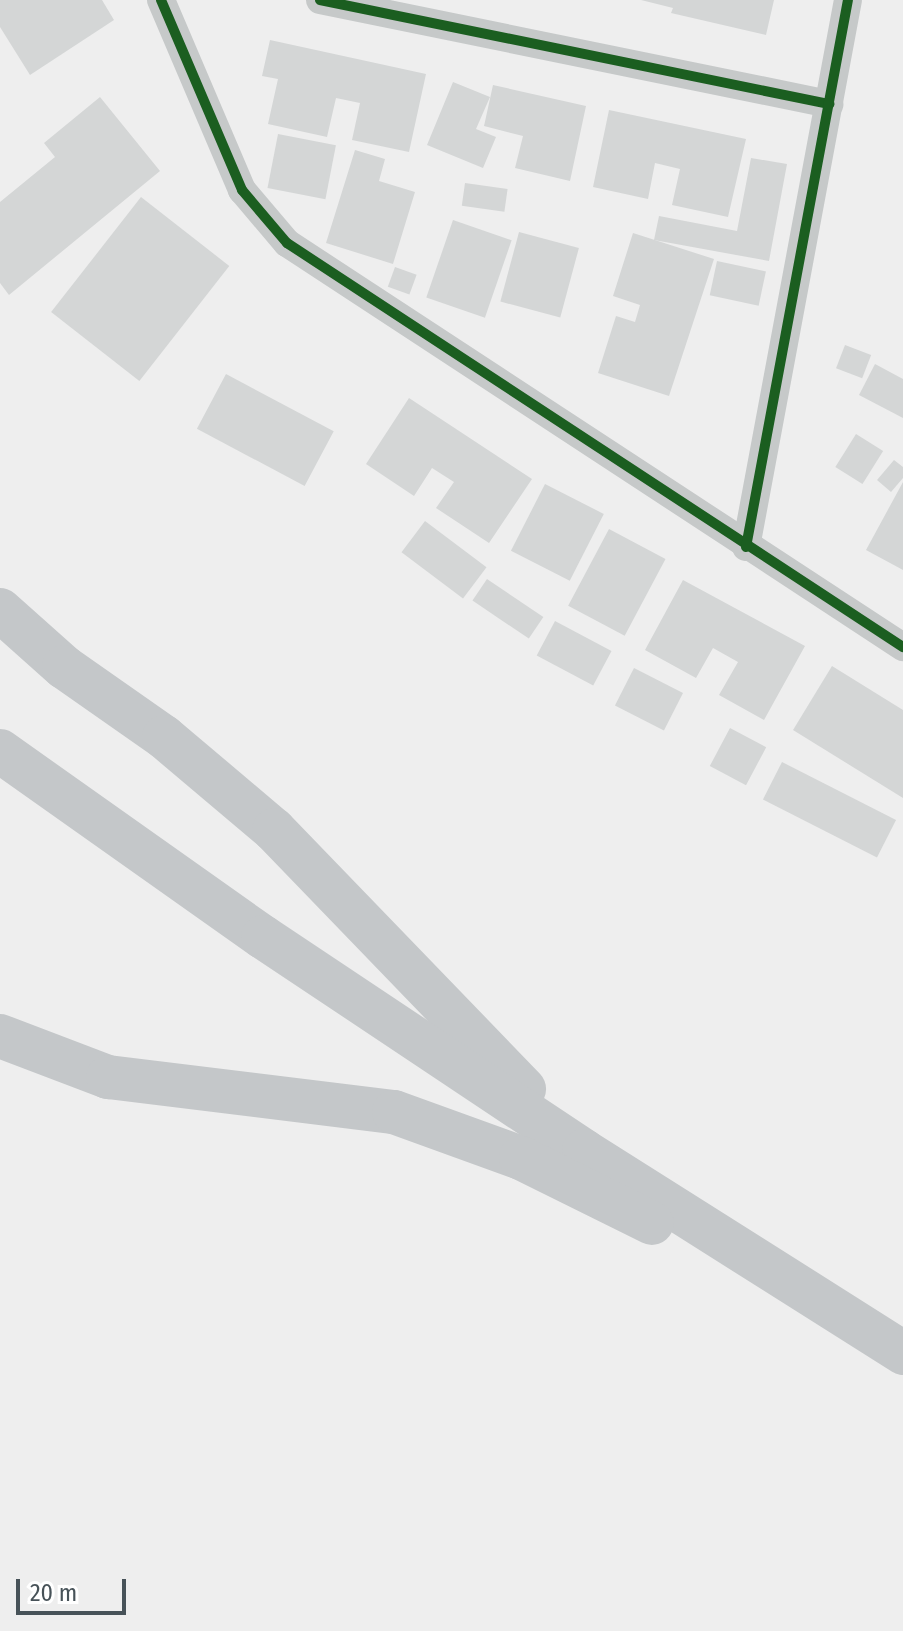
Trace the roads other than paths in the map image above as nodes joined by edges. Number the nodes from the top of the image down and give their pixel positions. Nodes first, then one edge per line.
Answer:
1 (161, 0) edge
2 (320, 0) edge
3 (848, 0) edge
4 (829, 104) junction
5 (746, 547) junction
6 (0, 610) edge
7 (903, 647) edge
8 (0, 751) edge
9 (0, 1036) edge
10 (584, 1151) junction
11 (845, 1317) junction
12 (903, 1353) edge

1 - 5 street
2 - 4 street
3 - 4 street
4 - 5 street
5 - 7 street
6 - 10 main road
8 - 10 main road
9 - 11 main road
10 - 11 main road
11 - 12 main road

